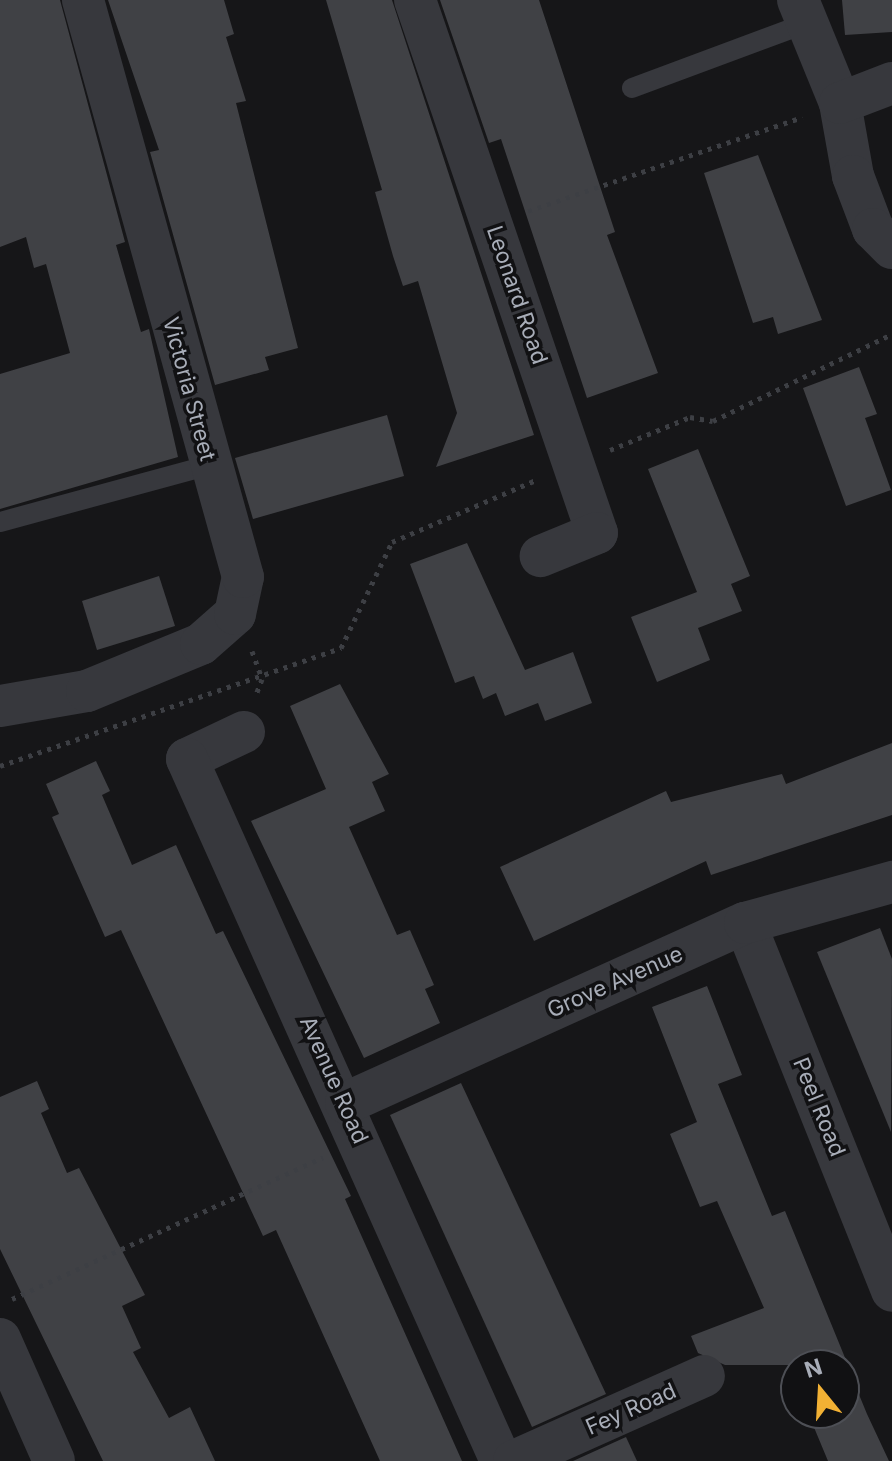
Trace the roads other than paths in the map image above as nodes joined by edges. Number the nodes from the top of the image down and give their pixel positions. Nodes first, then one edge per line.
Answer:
1 (83, 0) edge
2 (415, 0) edge
3 (802, 11) edge
4 (892, 83) edge
5 (632, 88) dead end
6 (840, 103) junction
7 (892, 248) edge
8 (210, 465) junction
9 (0, 522) edge
10 (541, 556) dead end
11 (0, 706) edge
12 (244, 732) road end
13 (892, 882) edge
14 (745, 923) junction
15 (354, 1122) junction
16 (892, 1291) edge
17 (0, 1339) edge
18 (704, 1376) dead end
19 (54, 1461) edge
20 (501, 1461) edge
21 (514, 1461) edge

1 - 8 street, Victoria Street
2 - 10 street, Leonard Road
3 - 5 lane
3 - 6 street
4 - 6 street
6 - 7 street
8 - 9 lane
8 - 11 street, Victoria Street
12 - 15 street, Avenue Road
13 - 14 street, Grove Avenue
14 - 15 street, Grove Avenue
14 - 16 street, Peel Road
15 - 20 street, Avenue Road
17 - 19 street
18 - 21 street, Fey Road

